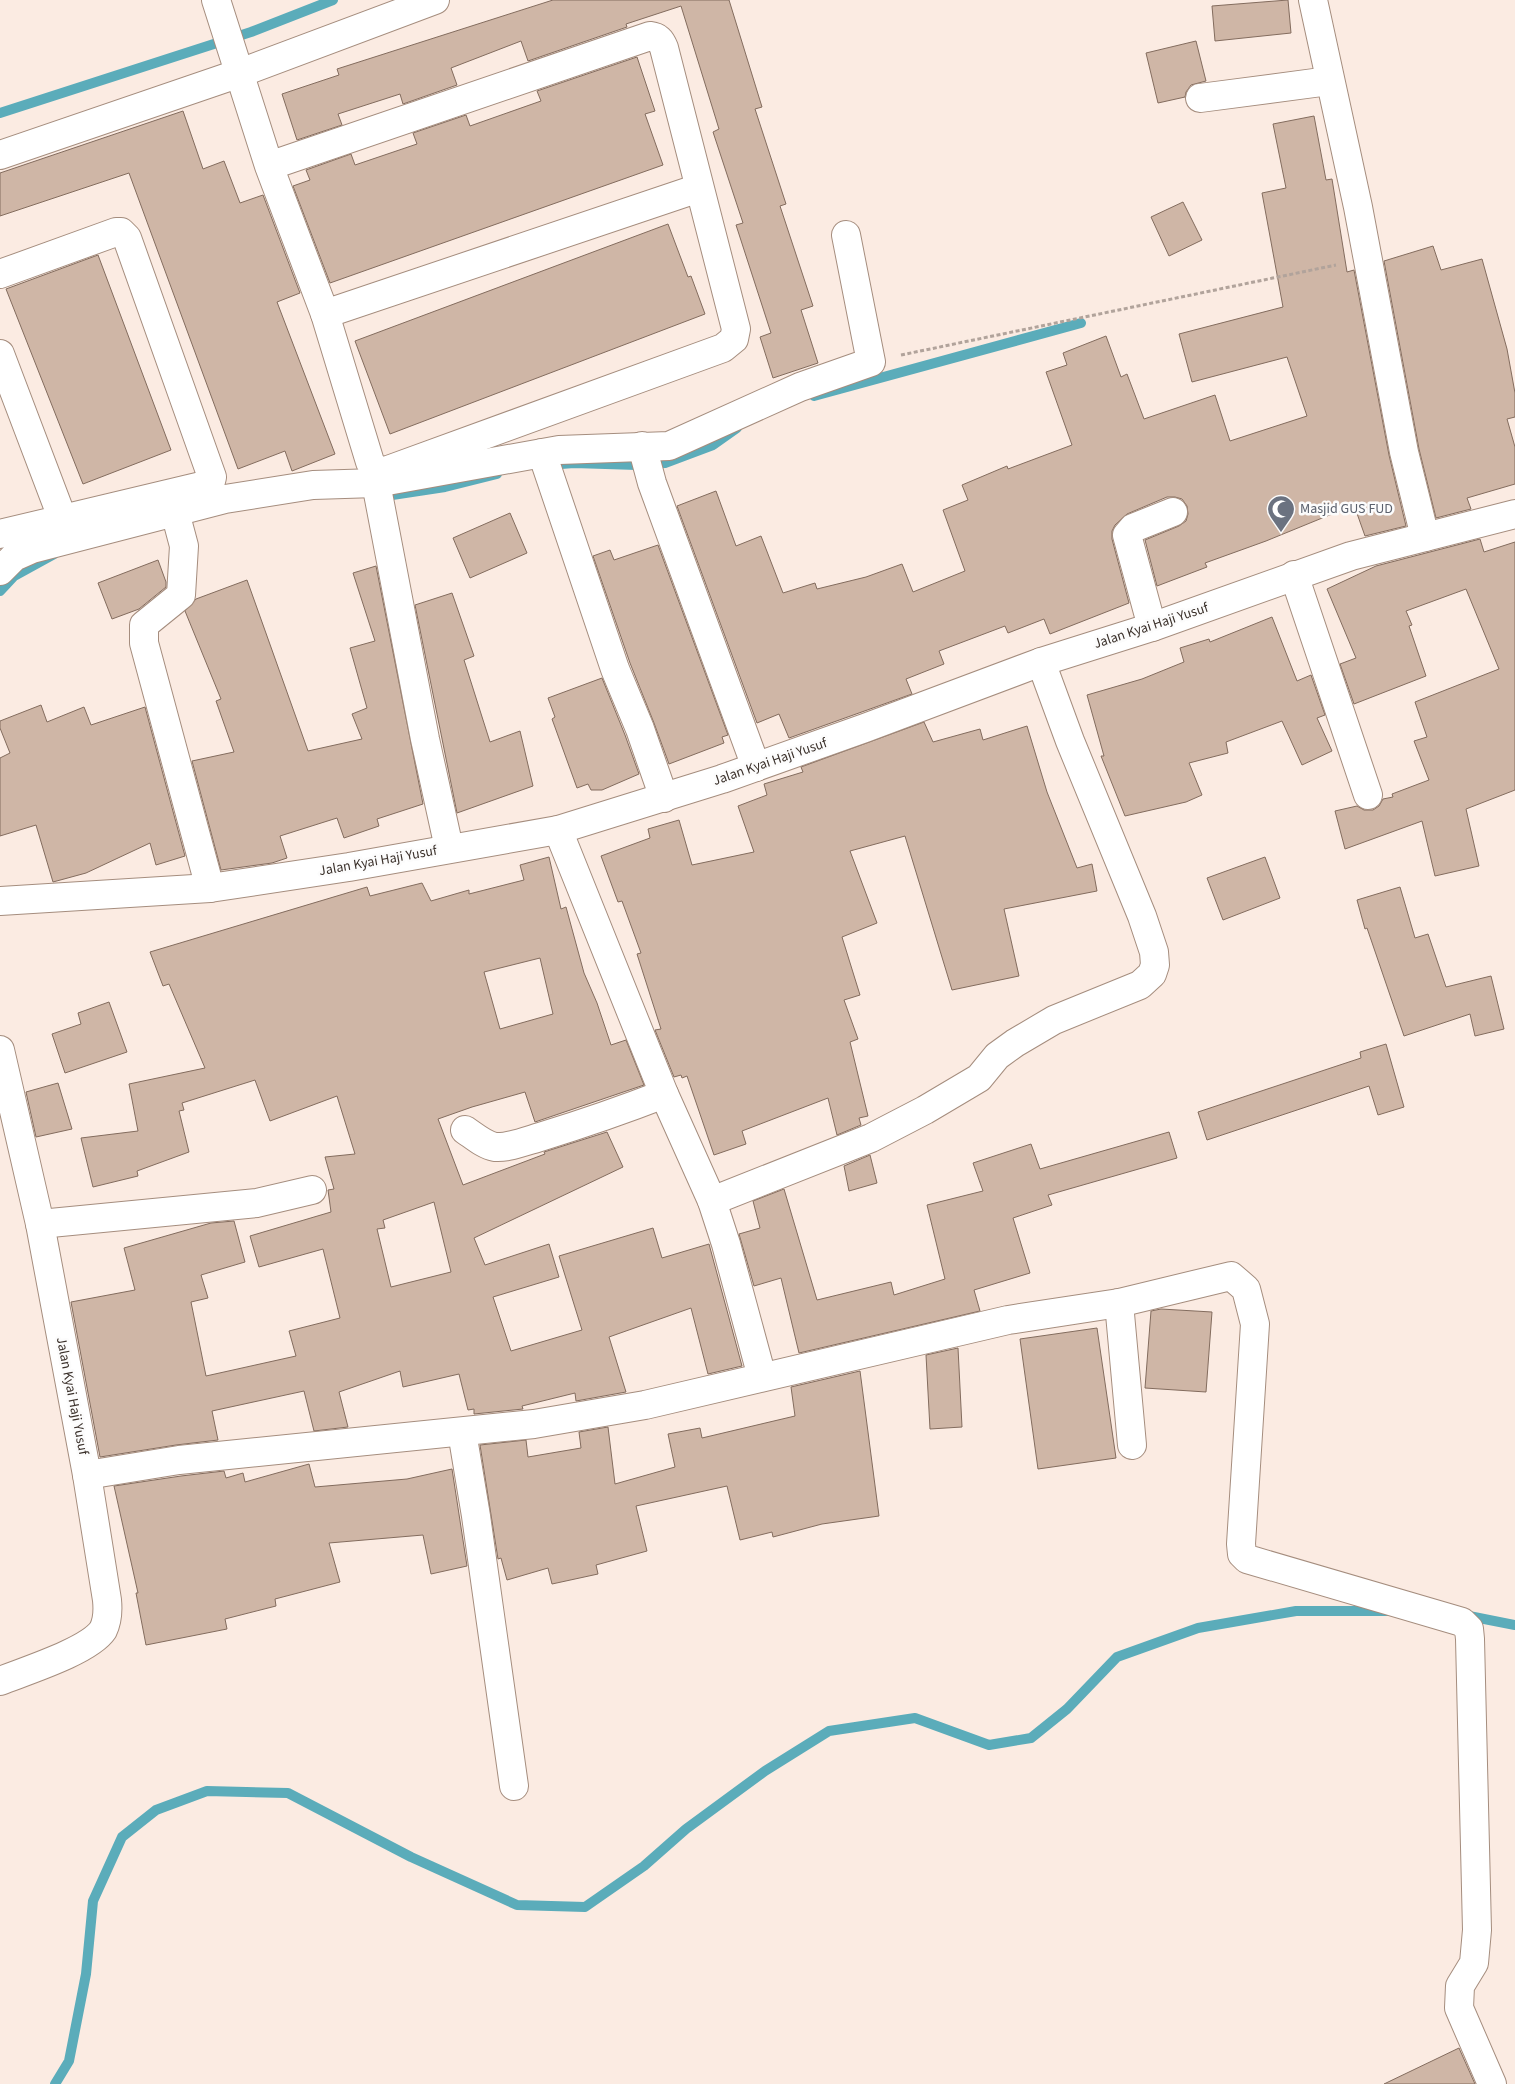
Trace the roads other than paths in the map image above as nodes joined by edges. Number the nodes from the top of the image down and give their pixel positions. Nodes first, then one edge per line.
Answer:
1 (216, 0) edge
2 (435, 0) edge
3 (1313, 0) edge
4 (238, 64) junction
5 (1329, 81) junction
6 (1200, 98) dead end
7 (0, 155) edge
8 (269, 166) junction
9 (699, 188) junction
10 (846, 235) dead end
11 (0, 274) edge
12 (325, 314) junction
13 (0, 354) edge
14 (642, 446) junction
15 (542, 453) junction
16 (376, 483) junction
17 (176, 512) junction
18 (1173, 512) dead end
19 (1515, 514) edge
20 (63, 520) junction
21 (0, 534) edge
22 (1425, 537) junction
23 (0, 571) edge
24 (1294, 576) junction
25 (1152, 627) junction
26 (1041, 662) junction
27 (756, 767) junction
28 (1368, 795) dead end
29 (664, 798) junction
30 (558, 830) junction
31 (449, 848) junction
32 (210, 888) junction
33 (0, 901) edge
34 (0, 1050) edge
35 (664, 1094) junction
36 (465, 1130) dead end
37 (312, 1190) dead end
38 (712, 1201) junction
39 (40, 1224) junction
40 (1119, 1303) junction
41 (762, 1377) junction
42 (462, 1432) junction
43 (1132, 1445) dead end
44 (87, 1475) junction
45 (0, 1681) edge
46 (514, 1786) dead end
47 (1492, 2084) edge

1 - 4 street
2 - 4 street
3 - 5 street
4 - 7 street
4 - 8 street
5 - 6 street
5 - 22 street
8 - 9 street
8 - 12 street
9 - 12 street
9 - 12 street
10 - 14 street
11 - 20 street
13 - 20 street
14 - 15 street
14 - 27 street
15 - 16 street
15 - 29 street
16 - 17 street
16 - 31 street
17 - 23 street
17 - 32 street
18 - 25 street
19 - 22 street, Jalan Kyai Haji Yusuf
20 - 21 street
22 - 24 street, Jalan Kyai Haji Yusuf
24 - 25 street, Jalan Kyai Haji Yusuf
24 - 28 street
25 - 26 street, Jalan Kyai Haji Yusuf
26 - 27 street, Jalan Kyai Haji Yusuf
26 - 38 street
27 - 29 street, Jalan Kyai Haji Yusuf
29 - 30 street, Jalan Kyai Haji Yusuf
30 - 31 street, Jalan Kyai Haji Yusuf
30 - 35 street
31 - 32 street, Jalan Kyai Haji Yusuf
32 - 33 street, Jalan Kyai Haji Yusuf
34 - 39 street, Jalan Kyai Haji Yusuf
35 - 36 street
35 - 38 street
37 - 39 street
38 - 41 street
39 - 44 street, Jalan Kyai Haji Yusuf
40 - 41 street
40 - 43 street
40 - 47 street
41 - 42 street
42 - 44 street
42 - 46 street
44 - 45 street, Jalan Kyai Haji Yusuf

